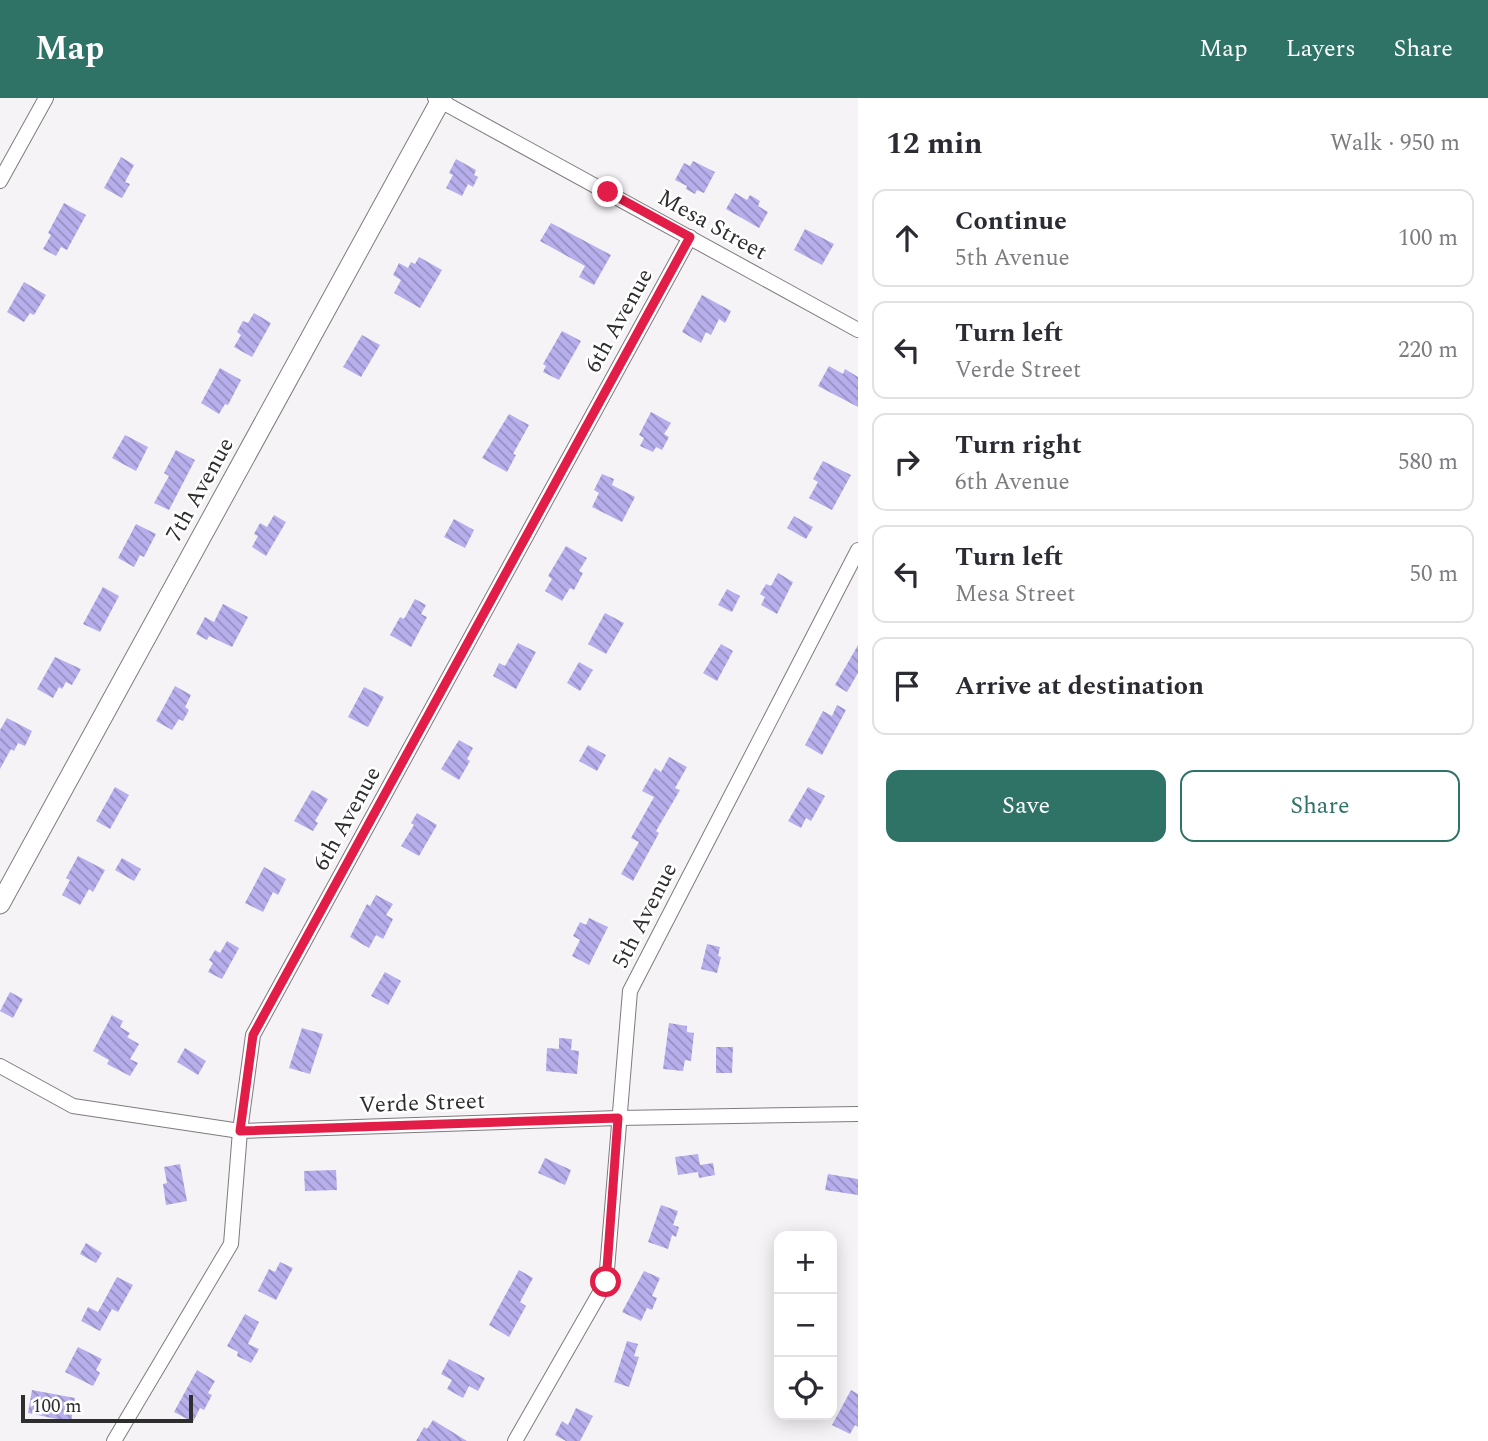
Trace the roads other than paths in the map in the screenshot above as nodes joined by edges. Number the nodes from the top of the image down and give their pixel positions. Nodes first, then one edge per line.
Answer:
1 (46, 98) edge
2 (439, 99) edge
3 (0, 181) edge
4 (690, 237) junction
5 (858, 330) edge
6 (858, 550) edge
7 (0, 904) edge
8 (0, 1066) edge
9 (858, 1114) edge
10 (618, 1118) junction
11 (240, 1131) junction
12 (114, 1441) edge
13 (515, 1441) edge

1 - 3 street
2 - 4 street, Mesa Street
2 - 7 street, 7th Avenue
4 - 5 street, Mesa Street
4 - 11 street, 6th Avenue
6 - 10 street, 5th Avenue
8 - 11 street, Verde Street
9 - 10 street, Verde Street
10 - 11 street, Verde Street
10 - 13 street, 5th Avenue
11 - 12 street, 6th Avenue

